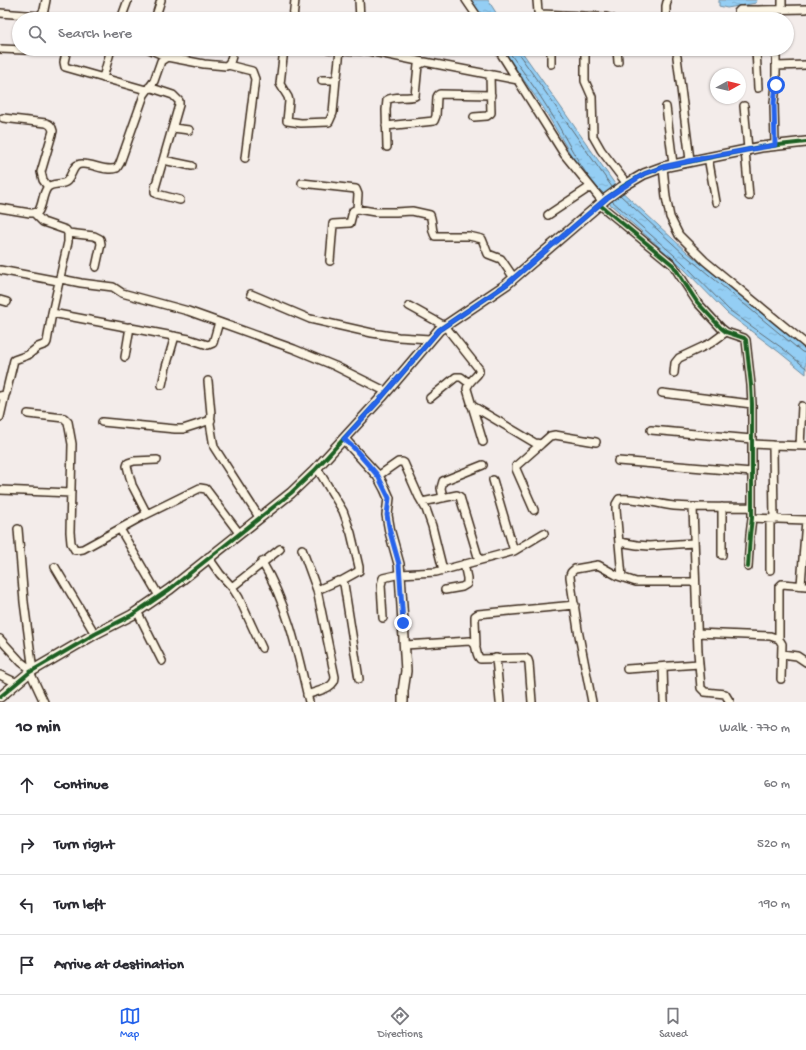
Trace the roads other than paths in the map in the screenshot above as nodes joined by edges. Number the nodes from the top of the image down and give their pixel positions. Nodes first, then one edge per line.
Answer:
1 (46, 0) edge
2 (128, 0) edge
3 (161, 0) edge
4 (295, 0) edge
5 (359, 0) edge
6 (466, 0) edge
7 (536, 0) edge
8 (782, 0) edge
9 (667, 2) dead end
10 (757, 10) joint
11 (778, 10) junction
12 (806, 10) edge
13 (43, 12) edge
14 (124, 12) edge
15 (157, 12) edge
16 (294, 12) edge
17 (360, 12) edge
18 (474, 12) edge
19 (538, 12) edge
20 (666, 12) edge
21 (738, 12) edge
22 (0, 13) edge
23 (12, 15) edge
24 (0, 49) edge
25 (12, 50) edge
26 (65, 56) edge
27 (109, 56) edge
28 (232, 56) edge
29 (283, 56) edge
30 (339, 56) edge
31 (394, 56) edge
32 (503, 56) edge
33 (551, 56) edge
34 (585, 56) edge
35 (618, 56) edge
36 (756, 56) edge
37 (776, 56) edge
38 (167, 57) joint
39 (677, 57) dead end
40 (423, 62) junction
41 (618, 62) dead end
42 (551, 64) dead end
43 (228, 65) junction
44 (776, 66) junction
45 (806, 66) edge
46 (490, 75) junction
47 (103, 78) junction
48 (336, 79) junction
49 (322, 80) dead end
50 (518, 80) junction
51 (758, 88) dead end
52 (148, 89) junction
53 (491, 95) junction
54 (744, 106) dead end
55 (666, 107) dead end
56 (474, 117) dead end
57 (3, 118) dead end
58 (386, 126) junction
59 (173, 128) junction
60 (189, 130) dead end
61 (806, 142) edge
62 (775, 145) junction
63 (387, 147) dead end
64 (746, 150) junction
65 (708, 157) junction
66 (245, 158) dead end
67 (163, 160) junction
68 (690, 160) junction
69 (673, 164) junction
70 (192, 166) dead end
71 (663, 167) junction
72 (302, 183) dead end
73 (625, 186) junction
74 (48, 187) junction
75 (590, 187) junction
76 (749, 196) dead end
77 (180, 200) dead end
78 (604, 202) junction
79 (716, 202) dead end
80 (0, 208) edge
81 (358, 209) junction
82 (34, 213) junction
83 (548, 215) dead end
84 (68, 233) junction
85 (330, 261) dead end
86 (96, 267) dead end
87 (0, 270) edge
88 (514, 278) junction
89 (61, 279) junction
90 (251, 294) dead end
91 (409, 306) dead end
92 (52, 313) junction
93 (219, 322) junction
94 (445, 326) junction
95 (130, 328) junction
96 (726, 332) junction
97 (175, 336) junction
98 (430, 339) junction
99 (806, 344) edge
100 (125, 357) dead end
101 (674, 373) dead end
102 (208, 381) dead end
103 (469, 383) junction
104 (162, 385) dead end
105 (386, 392) junction
106 (662, 393) dead end
107 (2, 396) edge
108 (430, 398) dead end
109 (752, 404) junction
110 (471, 405) junction
111 (802, 406) dead end
112 (28, 414) dead end
113 (0, 417) edge
114 (210, 420) junction
115 (102, 422) dead end
116 (651, 430) dead end
117 (344, 439) junction
118 (483, 442) dead end
119 (596, 442) dead end
120 (752, 442) junction
121 (541, 444) junction
122 (772, 445) junction
123 (803, 446) edge
124 (157, 460) dead end
125 (618, 461) dead end
126 (483, 465) dead end
127 (317, 468) junction
128 (752, 472) junction
129 (378, 476) junction
130 (493, 480) dead end
131 (0, 490) edge
132 (70, 493) junction
133 (443, 498) junction
134 (422, 502) junction
135 (693, 507) junction
136 (722, 507) junction
137 (751, 508) junction
138 (534, 510) dead end
139 (147, 514) junction
140 (259, 517) junction
141 (752, 518) junction
142 (772, 520) junction
143 (120, 528) junction
144 (18, 529) dead end
145 (239, 533) junction
146 (544, 533) dead end
147 (619, 542) junction
148 (693, 543) junction
149 (280, 549) dead end
150 (302, 549) dead end
151 (514, 551) junction
152 (722, 556) dead end
153 (208, 557) junction
154 (479, 560) junction
155 (262, 562) junction
156 (464, 564) junction
157 (55, 567) dead end
158 (748, 567) dead end
159 (443, 570) junction
160 (770, 570) dead end
161 (400, 574) junction
162 (622, 578) junction
163 (341, 581) junction
164 (695, 582) junction
165 (804, 586) edge
166 (232, 587) junction
167 (318, 590) junction
168 (445, 590) dead end
169 (159, 596) junction
170 (575, 605) junction
171 (137, 611) junction
172 (383, 618) dead end
173 (697, 633) junction
174 (95, 634) junction
175 (0, 639) edge
176 (779, 639) junction
177 (405, 645) junction
178 (476, 645) junction
179 (262, 648) dead end
180 (782, 654) junction
181 (496, 658) junction
182 (162, 661) dead end
183 (806, 662) edge
184 (699, 664) junction
185 (663, 667) junction
186 (627, 669) dead end
187 (32, 671) junction
188 (0, 675) edge
189 (359, 679) dead end
190 (781, 679) dead end
191 (17, 683) junction
192 (0, 697) edge
193 (308, 698) edge
194 (44, 702) edge
195 (403, 702) edge
196 (500, 702) edge
197 (532, 702) edge
198 (592, 702) edge
199 (664, 702) edge
200 (730, 702) edge

1 - 13 street
2 - 14 street
3 - 15 street
4 - 16 street
5 - 17 street
6 - 18 street
7 - 19 street
8 - 11 street
9 - 20 street
10 - 11 street
10 - 21 street
11 - 12 street
22 - 23 street
24 - 25 street
26 - 47 street
27 - 47 street
28 - 43 street
29 - 48 street
30 - 48 street
31 - 40 street
32 - 50 street
33 - 42 street
34 - 73 street
35 - 41 street
36 - 51 street
37 - 44 street
38 - 43 street
38 - 52 street
39 - 68 street
40 - 46 street
40 - 58 street
43 - 66 street
44 - 45 street
44 - 62 street
46 - 50 street
46 - 53 street
47 - 52 street
48 - 49 street
50 - 75 street
52 - 59 street
52 - 74 street
53 - 56 street
53 - 58 street
54 - 64 street
55 - 69 street
57 - 74 street
58 - 63 street
59 - 60 street
59 - 67 street
61 - 62 street
62 - 64 street
64 - 65 street
64 - 76 street
65 - 68 street
65 - 79 street
67 - 70 street
67 - 77 street
68 - 69 street
69 - 71 street
71 - 73 street
71 - 99 street
72 - 81 street
73 - 78 street
74 - 82 street
75 - 78 street
75 - 83 street
78 - 88 street
78 - 96 street
80 - 82 street
81 - 85 street
81 - 88 street
82 - 84 street
84 - 86 street
84 - 89 street
87 - 89 street
88 - 94 street
89 - 92 street
89 - 93 street
90 - 98 street
91 - 94 street
92 - 95 street
92 - 107 street
93 - 97 street
93 - 105 street
94 - 98 street
94 - 103 street
95 - 97 street
95 - 100 street
96 - 101 street
96 - 109 street
97 - 104 street
98 - 105 street
102 - 114 street
103 - 108 street
103 - 110 street
105 - 117 street
106 - 109 street
107 - 113 street
109 - 120 street
110 - 118 street
110 - 121 street
111 - 123 street
112 - 132 street
114 - 115 street
114 - 140 street
116 - 120 street
117 - 127 street
117 - 129 street
119 - 121 street
120 - 122 street
120 - 128 street
121 - 138 street
122 - 123 street
122 - 142 street
124 - 139 street
125 - 128 street
126 - 133 street
127 - 140 street
127 - 163 street
128 - 137 street
129 - 134 street
129 - 161 street
130 - 151 street
131 - 132 street
132 - 143 street
133 - 134 street
133 - 154 street
134 - 159 street
135 - 136 street
135 - 147 street
135 - 148 street
136 - 137 street
136 - 152 street
137 - 141 street
139 - 143 street
139 - 145 street
140 - 145 street
141 - 142 street
141 - 158 street
142 - 160 street
142 - 165 street
143 - 169 street
144 - 187 street
145 - 153 street
146 - 151 street
147 - 148 street
147 - 162 street
148 - 164 street
149 - 155 street
150 - 167 street
151 - 154 street
153 - 166 street
153 - 169 street
154 - 156 street
155 - 166 street
155 - 193 street
156 - 159 street
156 - 168 street
157 - 174 street
159 - 161 street
161 - 172 street
161 - 177 street
162 - 164 street
162 - 170 street
163 - 167 street
163 - 189 street
164 - 173 street
165 - 176 street
166 - 179 street
167 - 193 street
169 - 171 street
170 - 178 street
170 - 198 street
171 - 174 street
171 - 182 street
173 - 176 street
173 - 184 street
174 - 187 street
175 - 187 street
176 - 180 street
177 - 178 street
177 - 195 street
178 - 181 street
180 - 183 street
180 - 190 street
181 - 196 street
181 - 197 street
184 - 185 street
184 - 200 street
185 - 186 street
185 - 199 street
187 - 191 street
187 - 194 street
188 - 191 street
191 - 192 street

